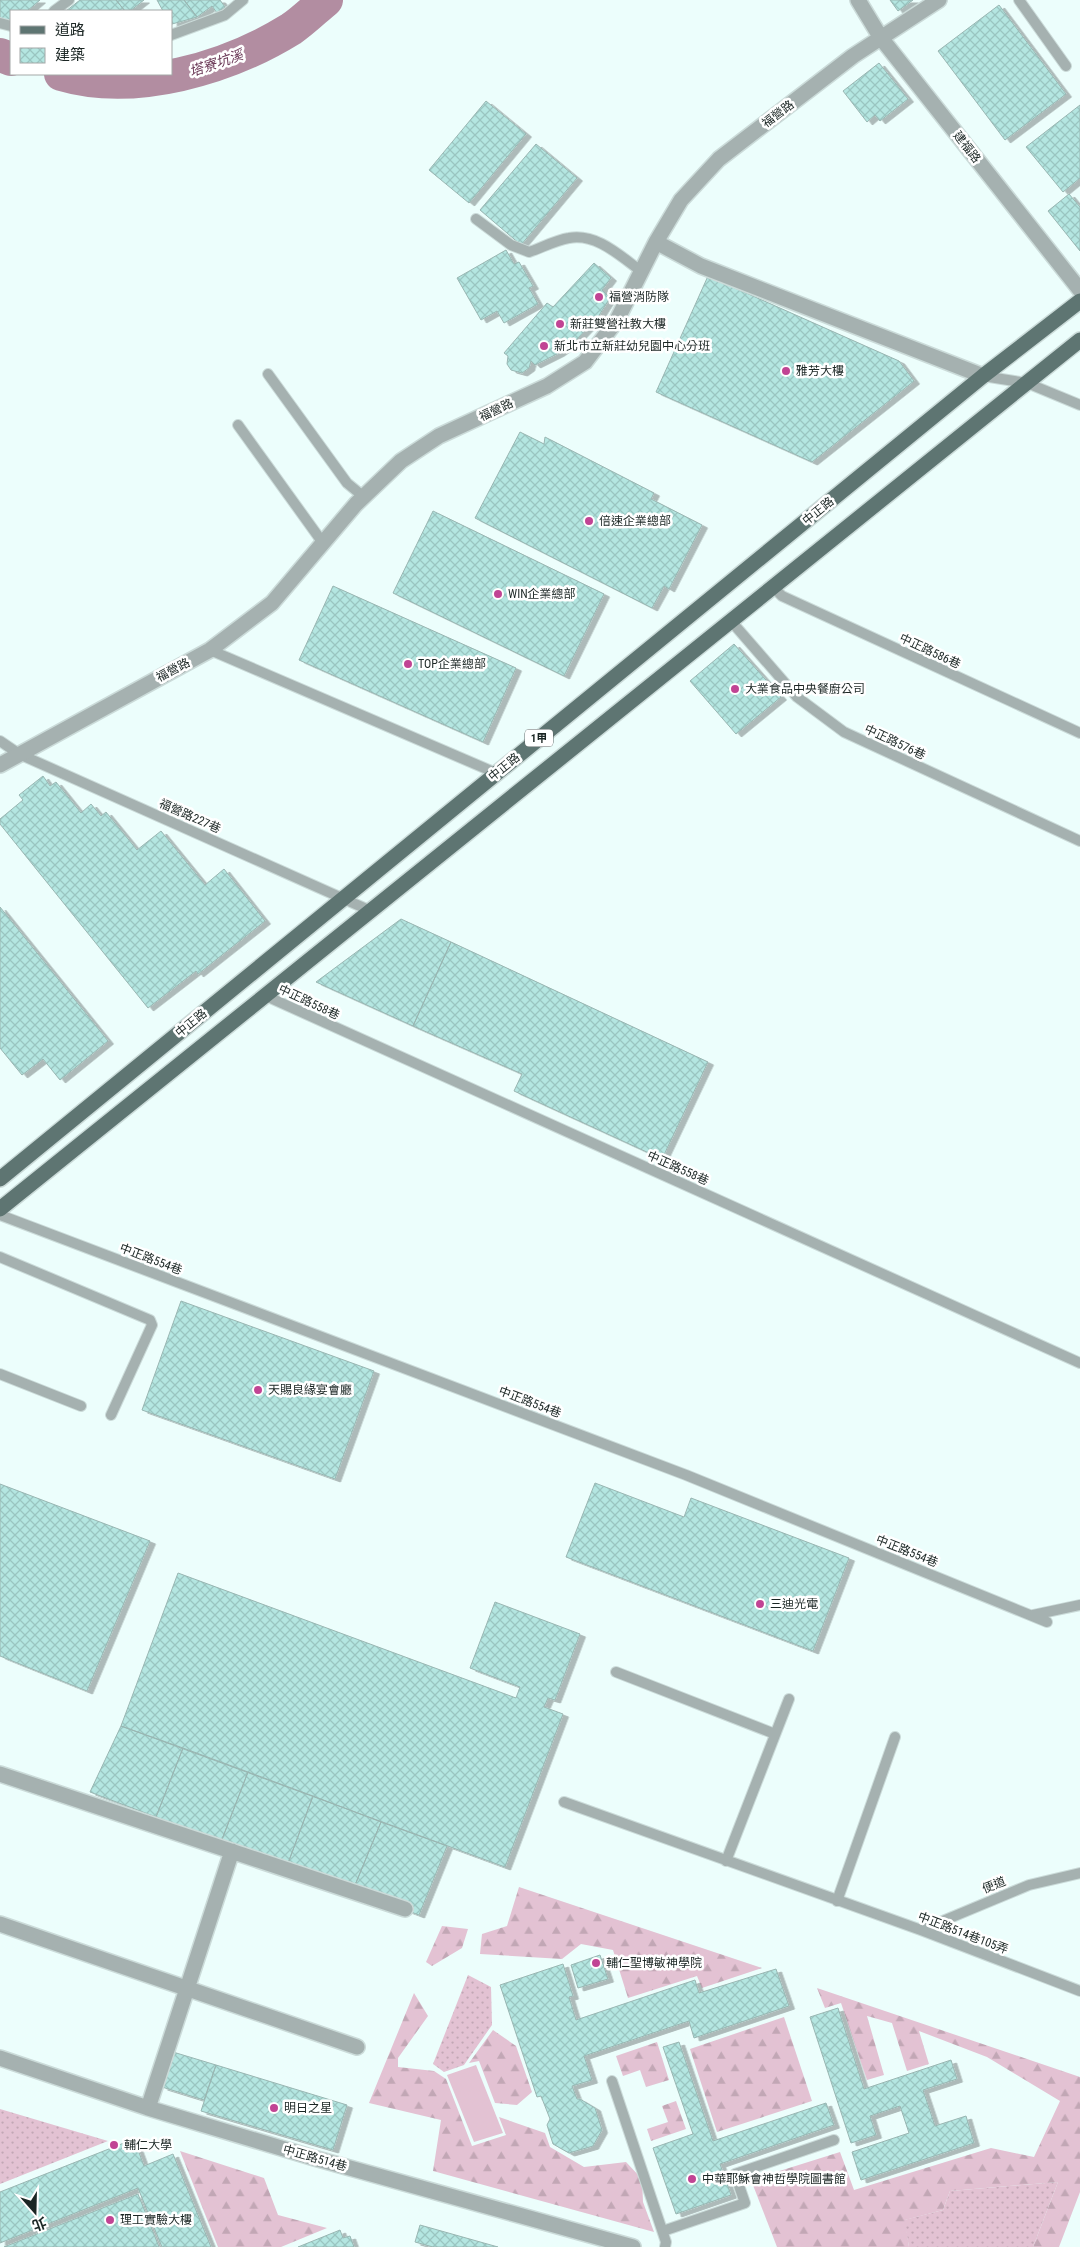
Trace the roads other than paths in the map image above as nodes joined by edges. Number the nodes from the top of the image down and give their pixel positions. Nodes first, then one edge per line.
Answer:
1 (69, 0) edge
2 (243, 0) edge
3 (858, 0) edge
4 (939, 0) edge
5 (1019, 0) edge
6 (55, 10) edge
7 (172, 35) edge
8 (881, 38) junction
9 (1066, 66) dead end
10 (476, 219) dead end
11 (656, 242) junction
12 (641, 272) junction
13 (1080, 290) edge
14 (1080, 301) edge
15 (1080, 340) edge
16 (268, 374) dead end
17 (983, 376) junction
18 (1027, 383) junction
19 (1080, 405) edge
20 (238, 425) dead end
21 (364, 497) junction
22 (323, 543) junction
23 (773, 587) junction
24 (731, 621) junction
25 (210, 650) junction
26 (1080, 732) edge
27 (0, 741) edge
28 (19, 754) junction
29 (0, 765) edge
30 (496, 773) junction
31 (1080, 841) edge
32 (345, 898) junction
33 (371, 911) junction
34 (266, 996) junction
35 (0, 1179) edge
36 (0, 1209) edge
37 (0, 1215) edge
38 (0, 1258) edge
39 (1080, 1363) edge
40 (0, 1374) edge
41 (81, 1406) dead end
42 (111, 1415) dead end
43 (1080, 1605) edge
44 (616, 1672) dead end
45 (789, 1699) dead end
46 (775, 1734) junction
47 (895, 1737) dead end
48 (0, 1774) edge
49 (564, 1802) dead end
50 (232, 1851) junction
51 (726, 1861) junction
52 (1080, 1873) edge
53 (837, 1900) junction
54 (405, 1909) dead end
55 (0, 1924) edge
56 (921, 1930) junction
57 (187, 1988) junction
58 (1080, 1990) edge
59 (357, 2047) dead end
60 (0, 2058) edge
61 (612, 2081) dead end
62 (148, 2108) junction
63 (834, 2140) dead end
64 (663, 2231) junction
65 (633, 2247) edge
66 (665, 2247) edge

1 - 6 lane
2 - 7 lane
3 - 8 street, 建福路
4 - 8 street, 福營路
5 - 9 lane
8 - 11 street, 福營路
8 - 13 street, 建福路
10 - 12 lane
11 - 12 street, 福營路
11 - 17 street
12 - 21 street, 福營路
14 - 17 main road, 中正路 / 1甲
15 - 18 main road, 中正路 / 1甲
16 - 21 lane
17 - 18 lane
17 - 30 main road, 中正路 / 1甲
18 - 19 lane
18 - 23 main road, 中正路 / 1甲
20 - 22 lane
21 - 22 street, 福營路
22 - 25 street, 福營路
23 - 24 main road, 中正路 / 1甲
23 - 26 lane, 中正路586巷
24 - 31 lane, 中正路576巷
24 - 33 main road, 中正路 / 1甲
25 - 28 street, 福營路
25 - 30 lane
27 - 28 lane, 福營路227巷
28 - 29 street, 福營路
28 - 32 lane, 福營路227巷
30 - 32 main road, 中正路 / 1甲
32 - 33 lane, 福營路227巷
32 - 35 main road, 中正路 / 1甲
33 - 34 main road, 中正路 / 1甲
34 - 36 main road, 中正路 / 1甲
34 - 39 lane, 中正路558巷
37 - 43 lane, 中正路554巷
38 - 42 lane
40 - 41 lane
44 - 46 lane
45 - 46 lane
46 - 51 lane
47 - 53 lane
48 - 50 street
49 - 51 lane, 中正路514巷105弄
50 - 54 street
50 - 57 street
51 - 53 lane, 中正路514巷105弄
52 - 56 lane, 便道
53 - 56 lane, 中正路514巷105弄
55 - 57 street
56 - 58 lane, 中正路514巷105弄
57 - 59 street
57 - 62 street
60 - 62 street, 中正路514巷
61 - 64 lane
62 - 65 street, 中正路514巷
63 - 64 lane
64 - 66 lane

